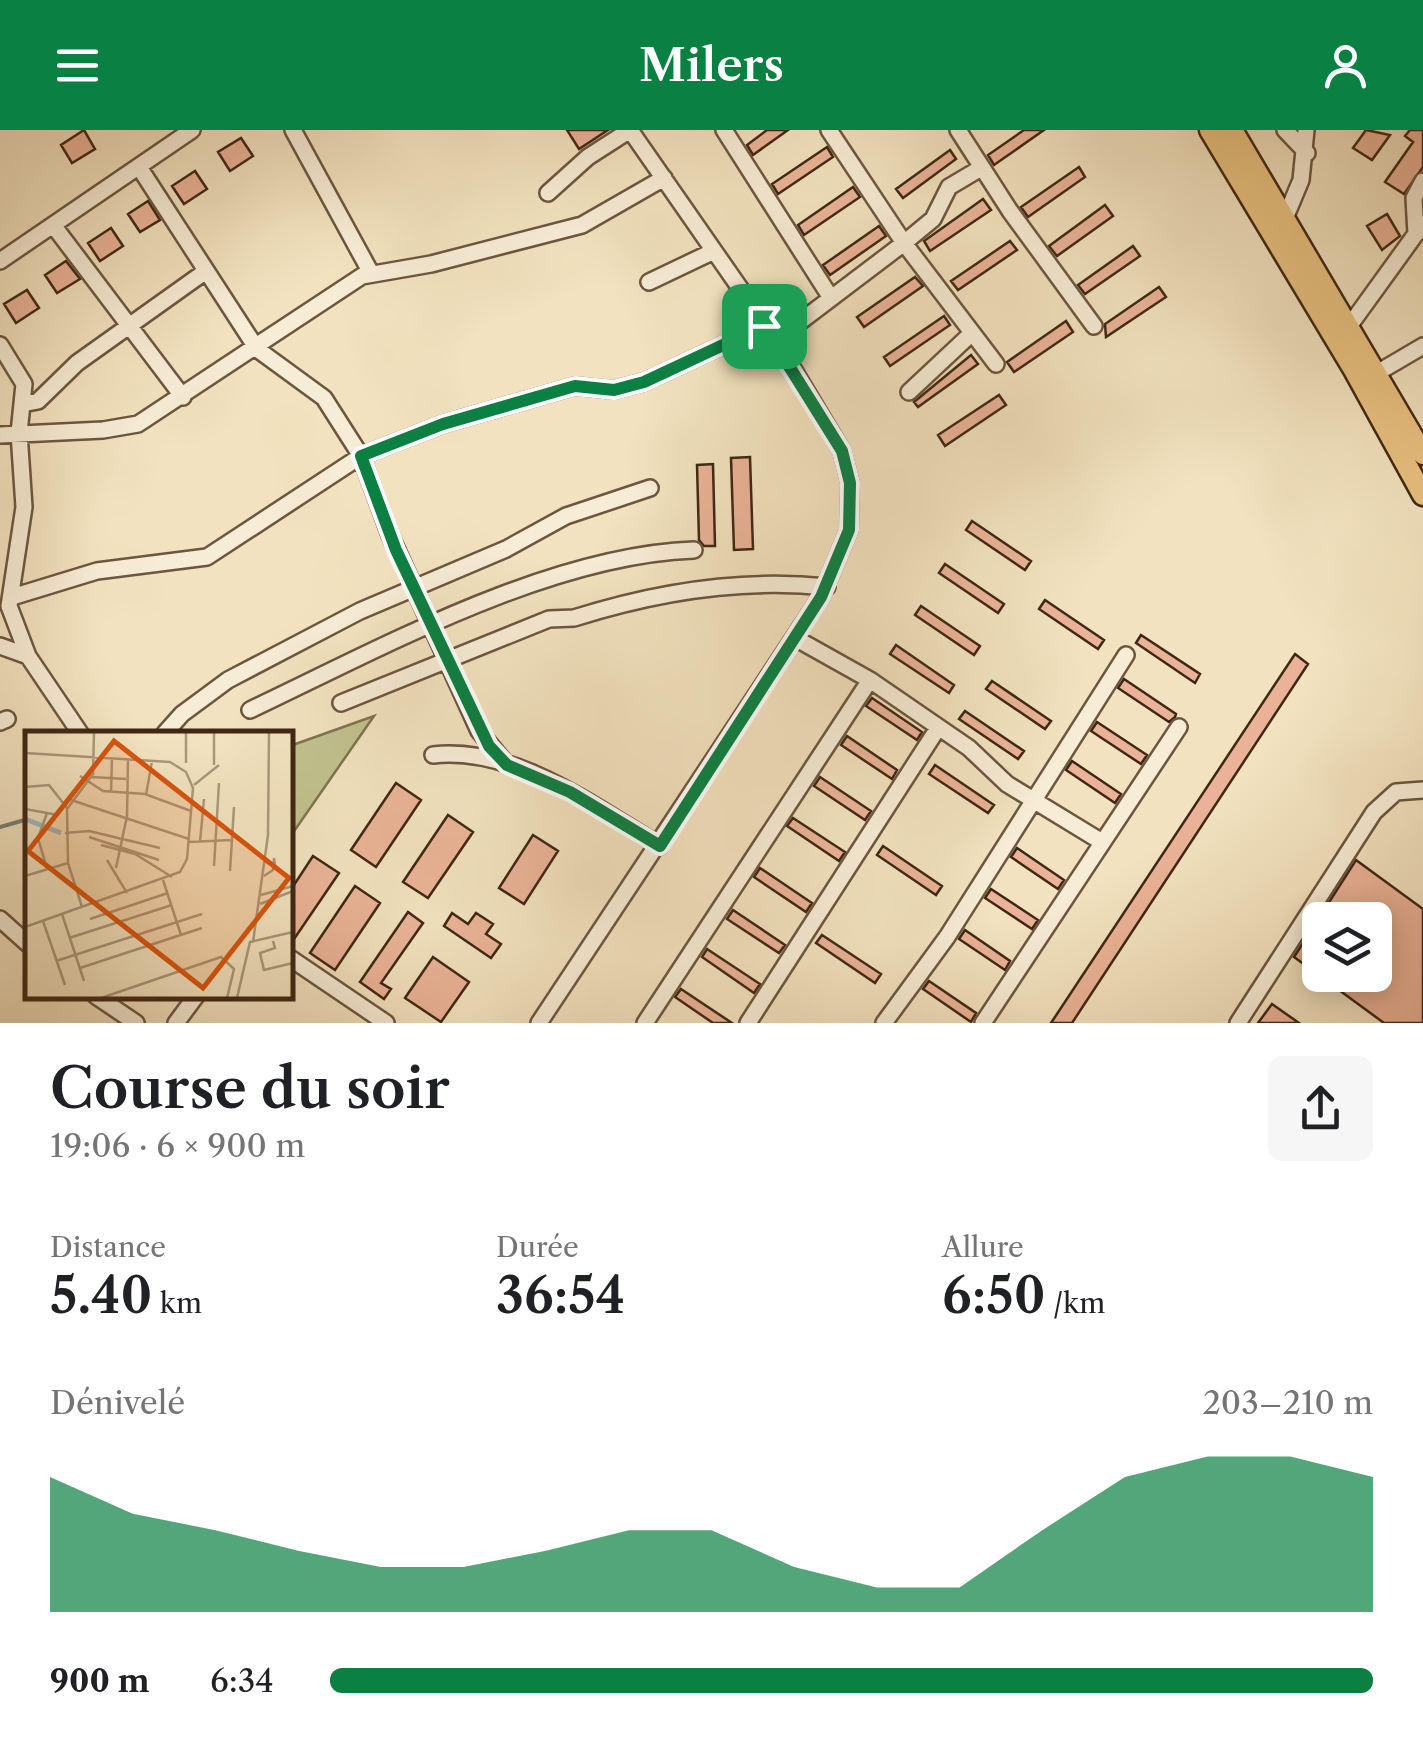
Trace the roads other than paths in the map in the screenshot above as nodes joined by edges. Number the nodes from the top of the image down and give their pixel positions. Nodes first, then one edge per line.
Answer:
1 (192, 130) edge
2 (293, 130) edge
3 (630, 130) edge
4 (724, 130) edge
5 (829, 130) edge
6 (958, 130) edge
7 (1210, 130) edge
8 (1232, 130) edge
9 (1285, 130) edge
10 (1306, 130) edge
11 (1307, 154) junction
12 (139, 167) junction
13 (980, 168) junction
14 (664, 178) junction
15 (1423, 181) edge
16 (548, 193) dead end
17 (1286, 216) junction
18 (53, 225) junction
19 (1420, 229) edge
20 (904, 243) junction
21 (714, 251) junction
22 (0, 260) edge
23 (206, 271) junction
24 (371, 273) junction
25 (649, 282) dead end
26 (832, 298) junction
27 (130, 324) junction
28 (1350, 325) junction
29 (764, 326) junction
30 (1094, 326) dead end
31 (972, 333) junction
32 (776, 340) junction
33 (0, 346) edge
34 (1423, 346) edge
35 (257, 349) junction
36 (996, 364) dead end
37 (1377, 373) junction
38 (909, 392) dead end
39 (183, 397) junction
40 (22, 404) junction
41 (20, 433) junction
42 (0, 435) edge
43 (1423, 454) edge
44 (361, 456) junction
45 (650, 488) dead end
46 (1423, 495) edge
47 (694, 550) dead end
48 (414, 587) junction
49 (827, 587) junction
50 (7, 604) edge
51 (433, 627) junction
52 (794, 638) junction
53 (0, 646) edge
54 (1126, 655) dead end
55 (28, 656) junction
56 (449, 662) junction
57 (870, 680) junction
58 (341, 703) dead end
59 (250, 710) dead end
60 (1179, 727) dead end
61 (938, 728) junction
62 (79, 731) edge
63 (167, 731) edge
64 (433, 755) dead end
65 (507, 765) junction
66 (1423, 790) edge
67 (1033, 799) junction
68 (1102, 842) junction
69 (660, 846) junction
70 (0, 920) edge
71 (25, 941) edge
72 (292, 959) edge
73 (99, 998) edge
74 (195, 998) edge
75 (136, 1023) edge
76 (176, 1023) edge
77 (386, 1023) edge
78 (539, 1023) edge
79 (645, 1023) edge
80 (748, 1023) edge
81 (884, 1023) edge
82 (983, 1023) edge
83 (1238, 1023) edge

1 - 12 street
2 - 24 street
3 - 14 street
3 - 16 street
4 - 26 street
5 - 20 street
6 - 13 street
7 - 46 main road
8 - 17 main road
9 - 11 street
10 - 11 street
11 - 17 street
12 - 18 street
12 - 23 street
13 - 20 street
13 - 30 street
14 - 21 street
14 - 24 street
15 - 19 street
17 - 28 main road
18 - 22 street
18 - 27 street
19 - 28 street
20 - 26 street
20 - 31 street
21 - 25 street
21 - 29 street
23 - 27 street
23 - 35 street
24 - 35 street
26 - 32 street
27 - 39 street
27 - 40 street
28 - 37 main road
29 - 32 street
29 - 44 street
31 - 36 street
31 - 38 street
32 - 49 street
33 - 40 street
34 - 37 street
35 - 39 street
35 - 44 street
37 - 43 main road
39 - 41 street
40 - 41 street
41 - 42 street
41 - 50 street
44 - 48 street
44 - 50 street
45 - 48 street
47 - 51 street
48 - 51 street
48 - 63 street
49 - 52 street
49 - 56 street
50 - 55 street
51 - 56 street
51 - 59 street
52 - 57 street
52 - 69 street
53 - 55 street
54 - 67 street
55 - 62 street
56 - 58 street
56 - 65 street
57 - 61 street
57 - 79 street
60 - 68 street
61 - 67 street
61 - 80 street
64 - 65 street
65 - 69 street
66 - 83 street
67 - 68 street
67 - 81 street
68 - 82 street
69 - 78 street
70 - 71 street
72 - 77 street
73 - 75 street
74 - 76 street

